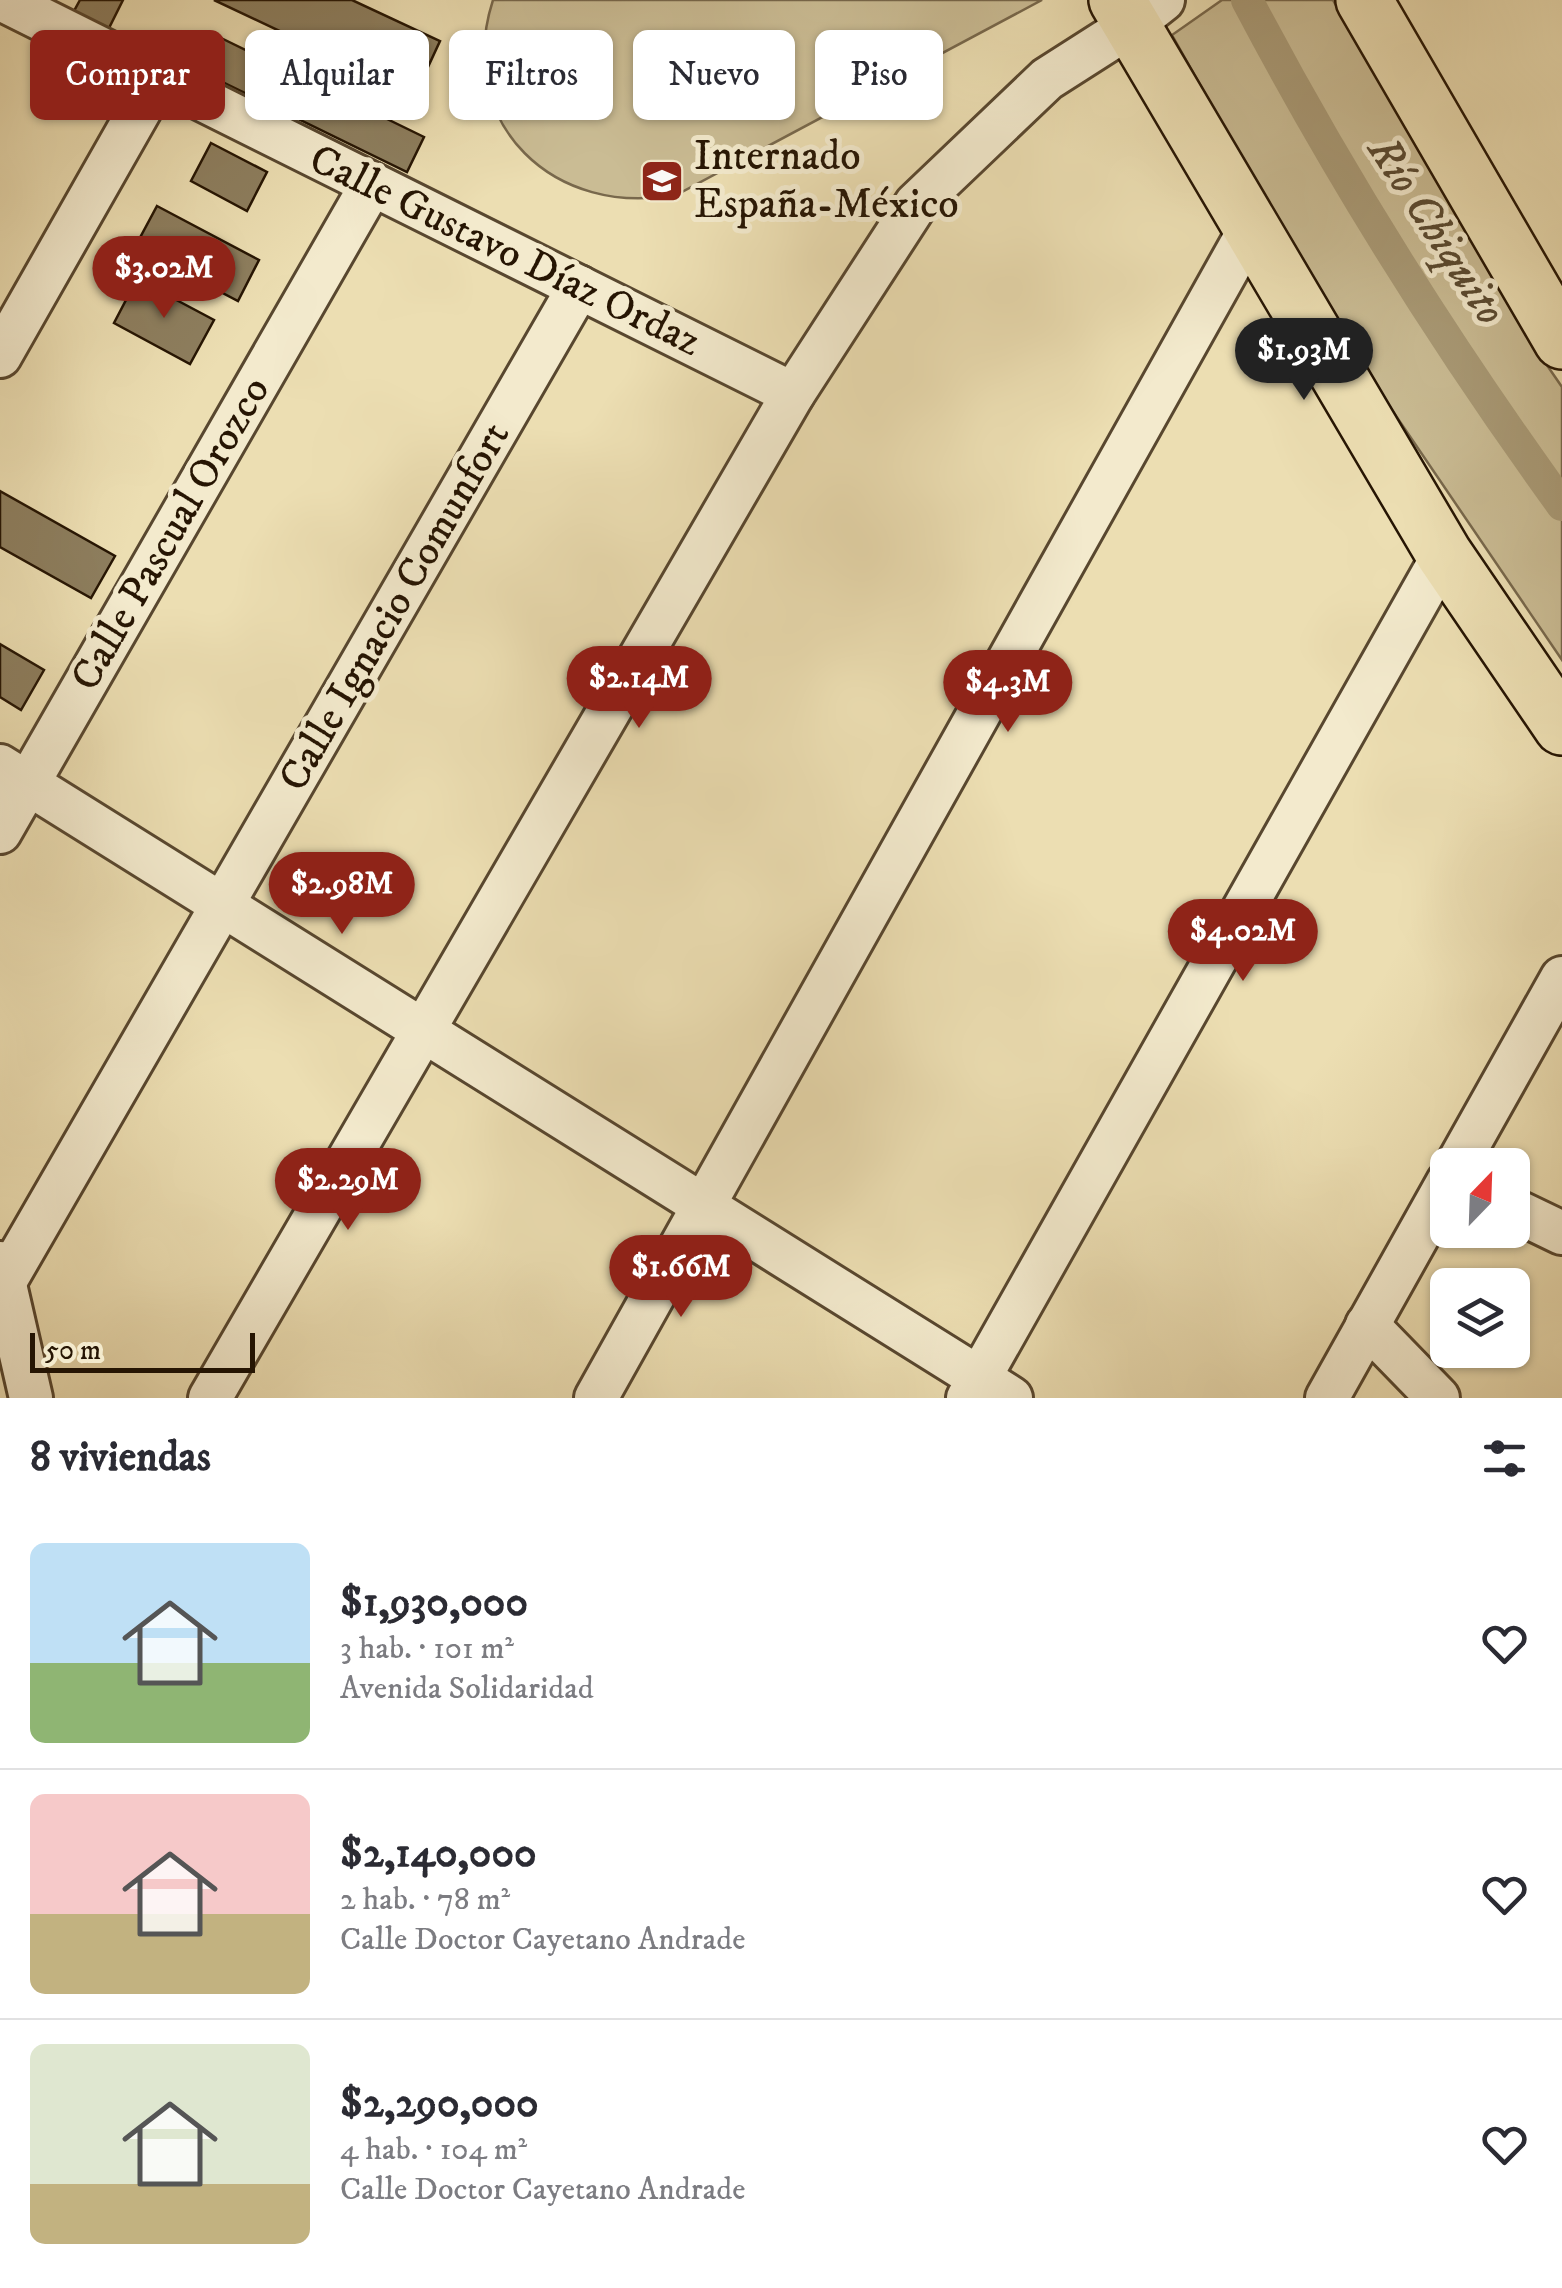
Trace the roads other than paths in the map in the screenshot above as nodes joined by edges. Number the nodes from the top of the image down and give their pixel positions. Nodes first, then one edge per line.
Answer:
1 (2, 0) edge
2 (1364, 0) edge
3 (1142, 8) edge
4 (62, 30) edge
5 (225, 111) edge
6 (134, 120) edge
7 (372, 184) junction
8 (1250, 229) junction
9 (579, 287) junction
10 (1559, 325) edge
11 (0, 356) edge
12 (792, 394) junction
13 (1444, 554) junction
14 (1562, 726) edge
15 (14, 775) edge
16 (0, 832) edge
17 (222, 905) junction
18 (1562, 978) edge
19 (423, 1030) junction
20 (1467, 1148) edge
21 (703, 1206) junction
22 (1430, 1214) edge
23 (1530, 1218) edge
24 (1562, 1233) edge
25 (1, 1278) edge
26 (1368, 1326) junction
27 (986, 1391) edge
28 (31, 1398) edge
29 (210, 1398) edge
30 (596, 1398) edge
31 (1327, 1398) edge
32 (1438, 1398) edge

1 - 4 street, Calle Gustavo Díaz Ordaz
2 - 10 main road
3 - 8 main road
3 - 12 street
5 - 7 street, Calle Gustavo Díaz Ordaz
6 - 11 street
7 - 9 street, Calle Gustavo Díaz Ordaz
7 - 15 street, Calle Pascual Orozco
8 - 13 main road
8 - 21 street
9 - 12 street, Calle Gustavo Díaz Ordaz
9 - 17 street, Calle Ignacio Comunfort
12 - 19 street
13 - 14 main road
13 - 27 street
15 - 16 street, Calle Pascual Orozco
15 - 17 street
17 - 19 street
17 - 25 street, Calle Ignacio Comunfort
18 - 20 street
19 - 21 street
19 - 29 street
21 - 27 street
21 - 30 street
22 - 26 street
23 - 24 street
25 - 28 street
26 - 31 street
26 - 32 street

